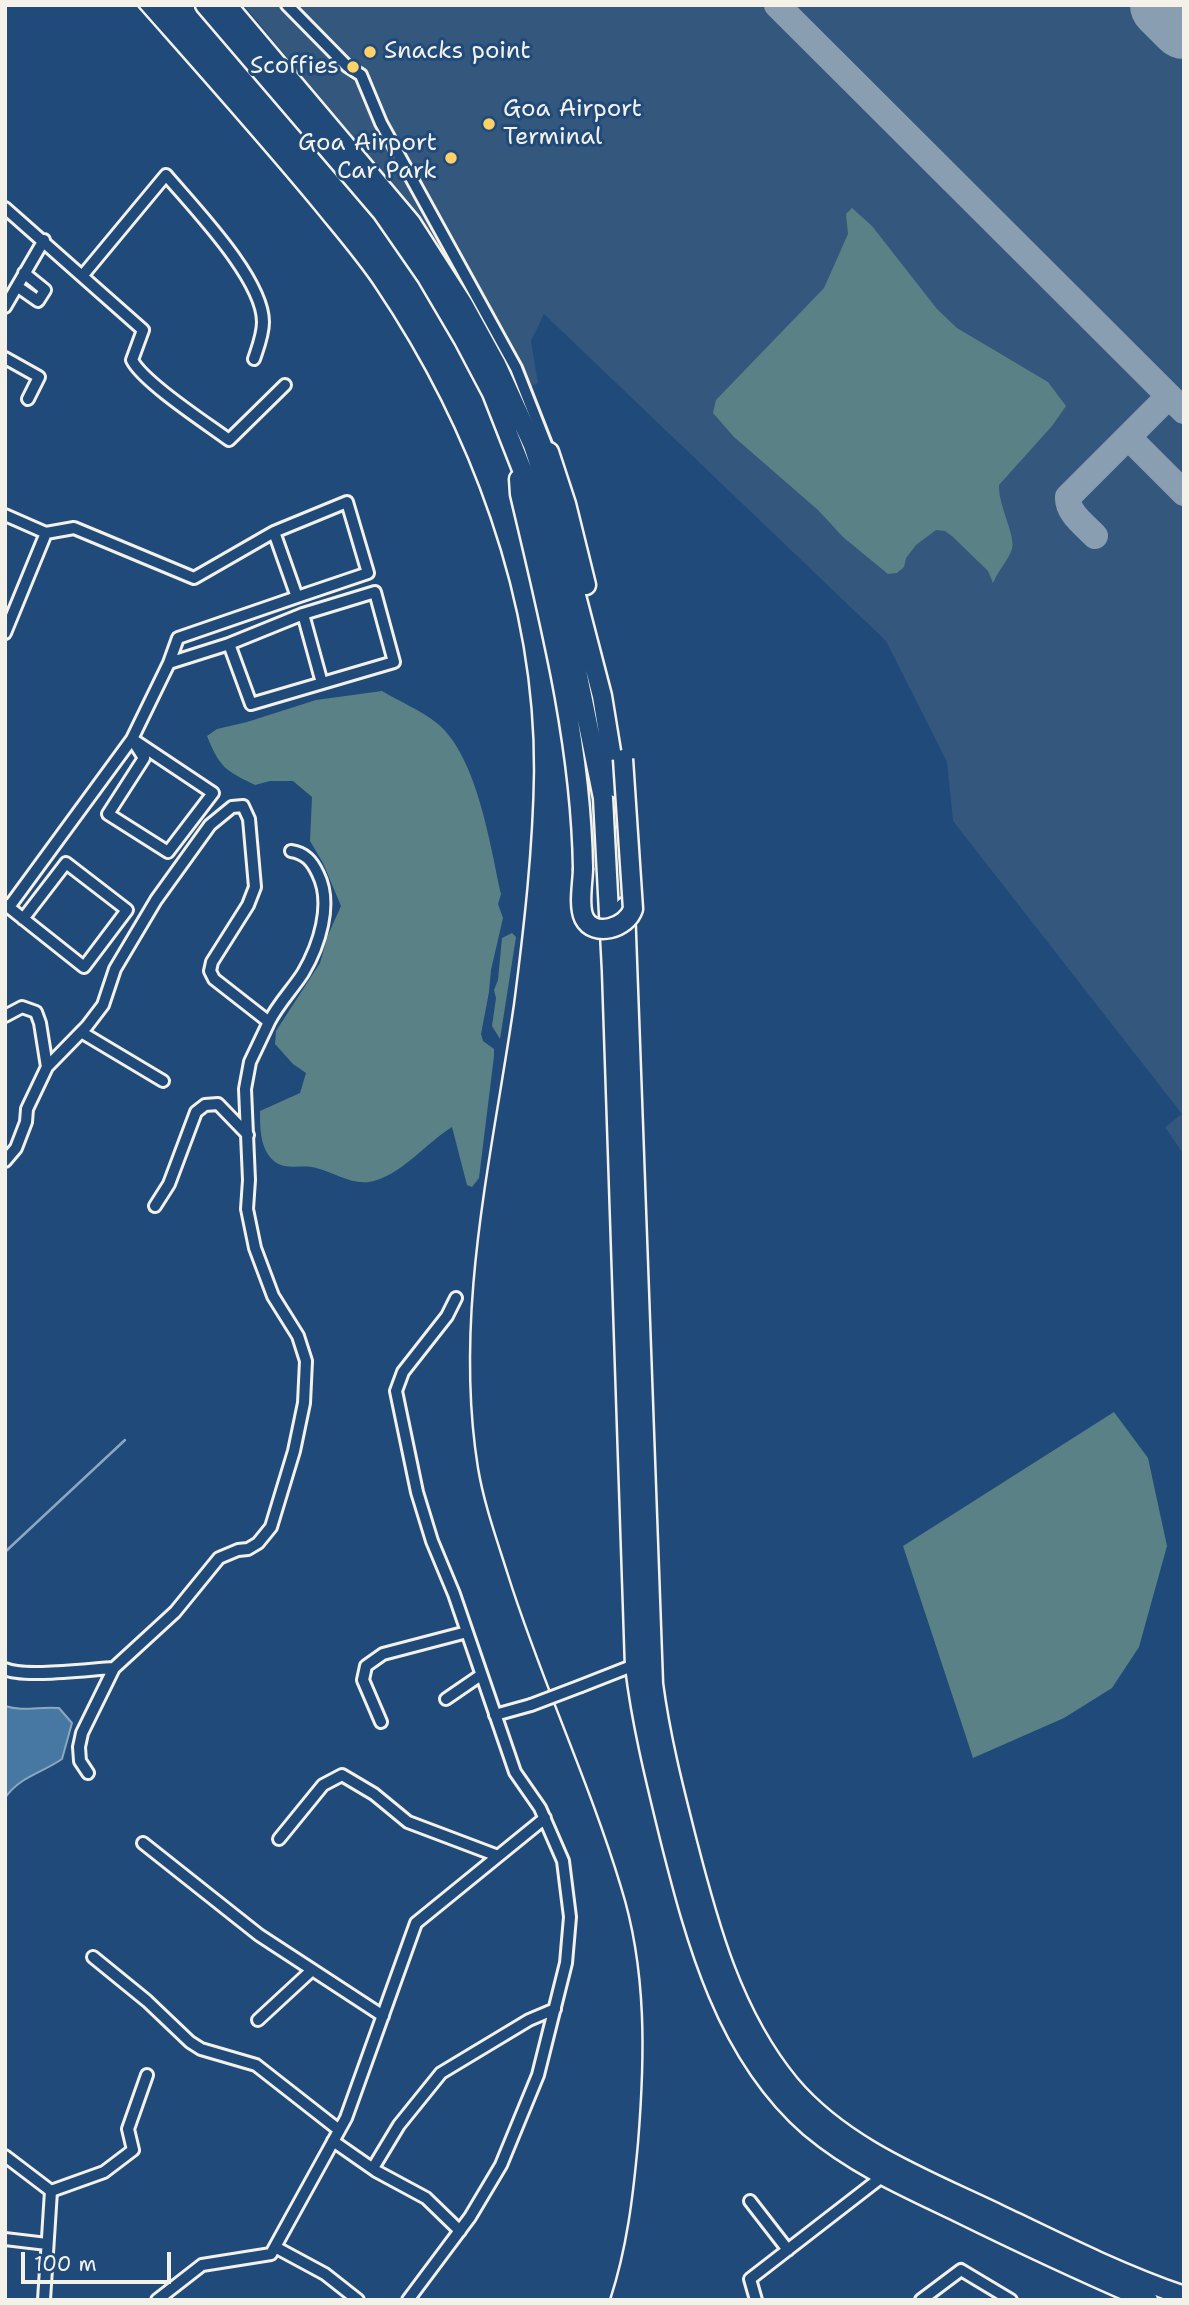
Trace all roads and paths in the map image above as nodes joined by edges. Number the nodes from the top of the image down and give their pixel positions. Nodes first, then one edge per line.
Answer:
1 (205, 5) edge
2 (227, 5) edge
3 (287, 5) edge
4 (5, 208) edge
5 (44, 240) junction
6 (24, 273) junction
7 (83, 275) junction
8 (18, 287) junction
9 (5, 307) edge
10 (5, 358) edge
11 (254, 359) dead end
12 (285, 385) dead end
13 (28, 399) dead end
14 (550, 451) junction
15 (521, 465) junction
16 (5, 515) edge
17 (274, 532) junction
18 (46, 533) junction
19 (297, 597) junction
20 (303, 614) junction
21 (5, 634) edge
22 (229, 644) junction
23 (169, 663) junction
24 (322, 683) junction
25 (132, 739) junction
26 (291, 851) dead end
27 (7, 906) edge
28 (23, 919) junction
29 (5, 1016) edge
30 (269, 1022) junction
31 (81, 1032) junction
32 (47, 1068) junction
33 (163, 1081) dead end
34 (248, 1135) junction
35 (5, 1161) edge
36 (155, 1206) dead end
37 (456, 1298) dead end
38 (467, 1632) junction
39 (651, 1652) junction
40 (635, 1666) junction
41 (114, 1668) junction
42 (5, 1669) edge
43 (481, 1675) junction
44 (446, 1699) dead end
45 (495, 1715) junction
46 (381, 1722) dead end
47 (88, 1773) dead end
48 (545, 1818) junction
49 (279, 1839) dead end
50 (143, 1843) dead end
51 (498, 1856) junction
52 (93, 1958) dead end
53 (311, 1970) junction
54 (555, 2009) junction
55 (383, 2016) junction
56 (258, 2020) dead end
57 (147, 2075) dead end
58 (339, 2130) junction
59 (333, 2141) junction
60 (5, 2156) edge
61 (373, 2168) junction
62 (883, 2176) junction
63 (51, 2191) junction
64 (750, 2202) dead end
65 (460, 2231) junction
66 (5, 2239) edge
67 (47, 2244) junction
68 (275, 2246) junction
69 (788, 2250) junction
70 (1184, 2296) edge
71 (44, 2300) edge
72 (157, 2300) edge
73 (358, 2300) edge
74 (408, 2300) edge
75 (756, 2300) edge
76 (921, 2300) edge
77 (1011, 2300) edge
78 (1148, 2300) edge

1 - 15 highway
2 - 14 highway
3 - 14 street
4 - 5 street
5 - 6 street
5 - 7 street
6 - 8 street
6 - 8 street
7 - 11 street
7 - 12 street
8 - 9 street
10 - 13 street
14 - 15 highway, bridge
14 - 39 highway
15 - 40 highway
16 - 18 street
17 - 18 street
17 - 19 street
17 - 19 street
18 - 21 street
19 - 23 street
20 - 22 street
20 - 24 street
20 - 24 street
22 - 23 street
22 - 24 street
23 - 25 street
25 - 25 street
25 - 27 street
26 - 30 street
27 - 28 street
28 - 28 street
29 - 32 street
30 - 31 street
30 - 34 street
31 - 32 street
31 - 33 street
32 - 35 street
34 - 36 street
34 - 41 street
37 - 38 street
38 - 43 street
38 - 46 street
39 - 40 street
39 - 70 highway
40 - 45 street, bridge
40 - 62 highway
41 - 42 street
41 - 47 street
43 - 44 street
43 - 45 street
45 - 48 street
48 - 51 street
48 - 54 street
49 - 51 street
50 - 53 street
51 - 55 street
52 - 58 street
53 - 55 street
53 - 56 street
54 - 61 street
54 - 65 street
55 - 58 street
57 - 63 street
58 - 59 street
59 - 61 street
59 - 68 street
60 - 63 street
61 - 65 street
62 - 69 street
62 - 78 highway
63 - 67 street
64 - 69 street
65 - 74 street
66 - 67 street
67 - 71 street
68 - 72 street
68 - 73 street
69 - 75 street
76 - 77 street

